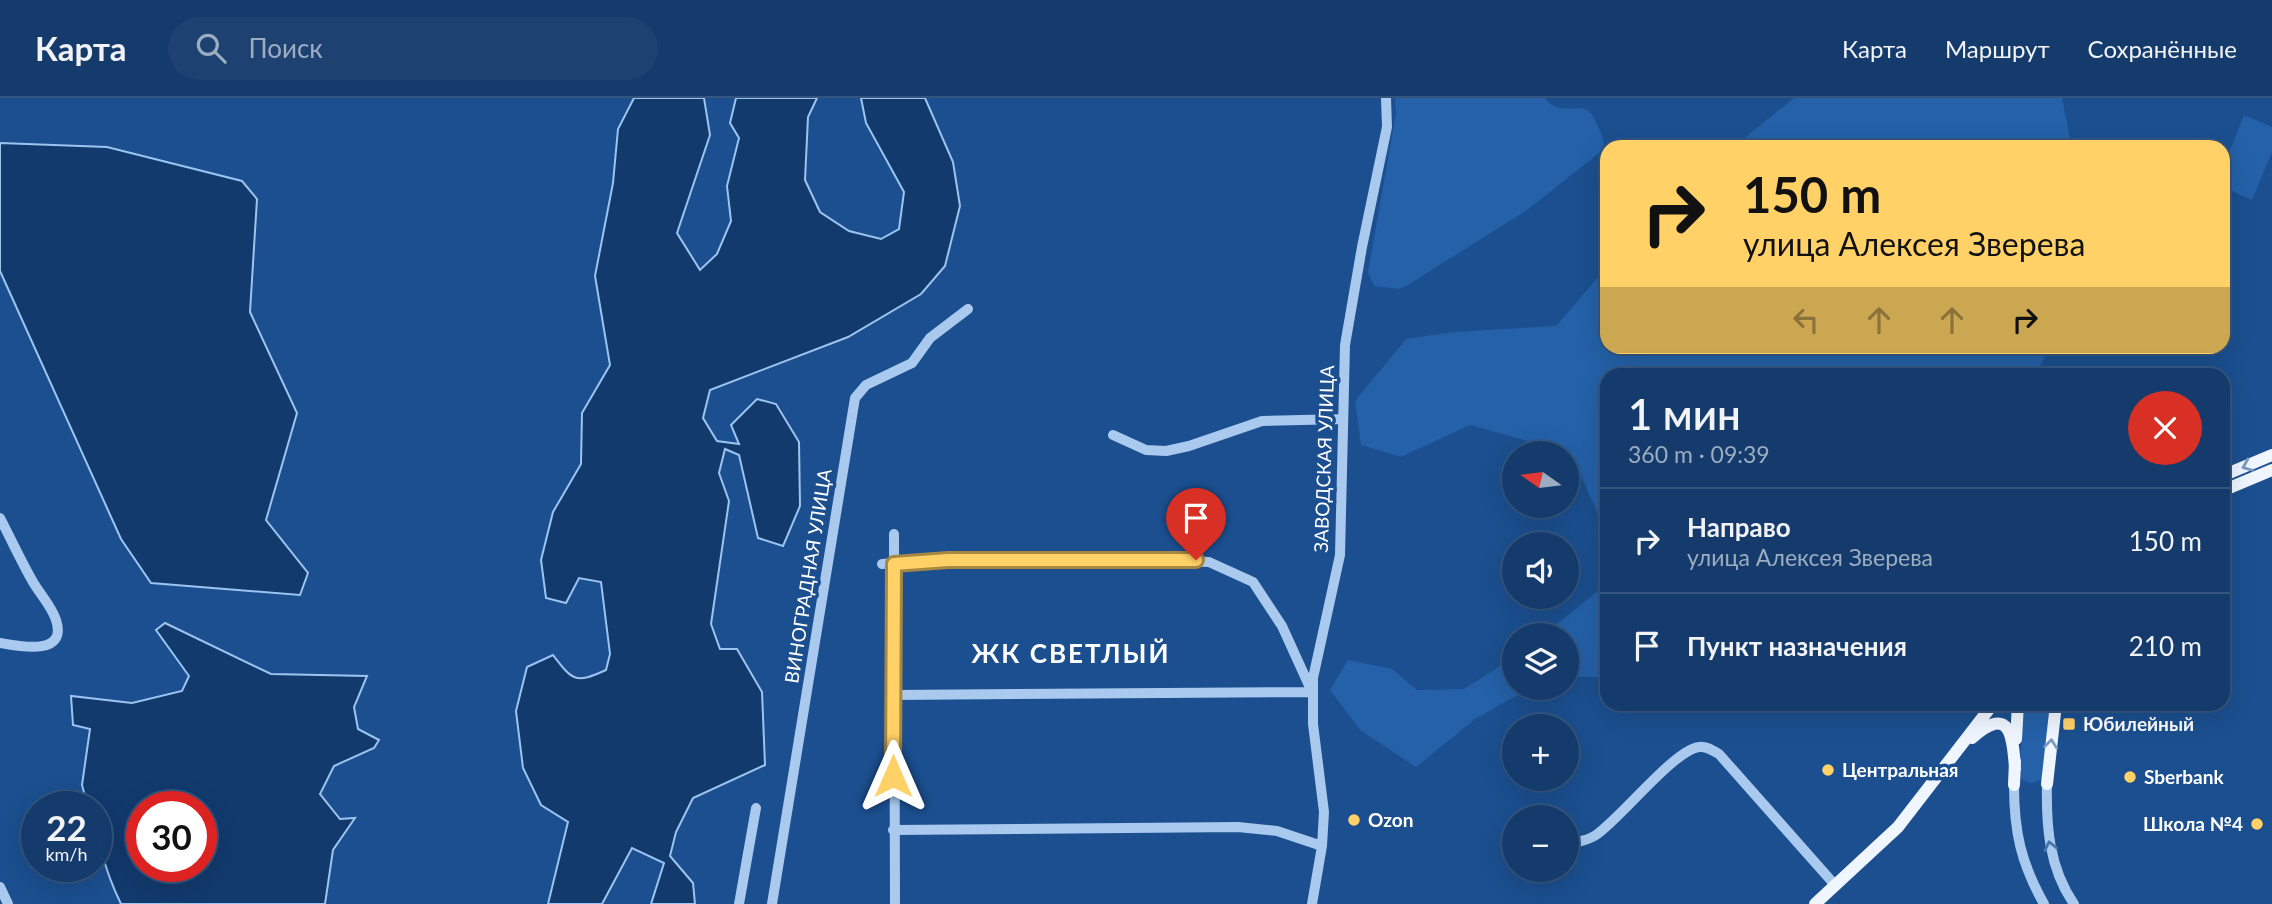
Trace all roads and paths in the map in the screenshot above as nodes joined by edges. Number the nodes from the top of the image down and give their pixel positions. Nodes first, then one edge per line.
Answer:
1 (1386, 98) edge
2 (968, 309) dead end
3 (1343, 419) junction
4 (1114, 435) dead end
5 (2272, 455) edge
6 (2272, 470) edge
7 (2230, 473) edge
8 (2230, 488) edge
9 (0, 518) edge
10 (894, 534) dead end
11 (882, 564) dead end
12 (894, 564) junction
13 (0, 643) edge
14 (1312, 692) junction
15 (894, 695) junction
16 (1987, 711) edge
17 (2018, 711) edge
18 (2055, 711) edge
19 (1954, 754) junction
20 (2014, 769) junction
21 (2047, 784) joint
22 (2014, 785) joint
23 (756, 808) dead end
24 (893, 830) junction
25 (1579, 841) edge
26 (1322, 846) junction
27 (1835, 885) junction
28 (0, 887) edge
29 (8, 904) edge
30 (739, 904) edge
31 (772, 904) edge
32 (895, 904) edge
33 (1312, 904) edge
34 (1815, 904) edge
35 (2044, 904) edge
36 (2074, 904) edge

1 - 3 street, ЗАВОДСКАЯ УЛИЦА
2 - 31 street, ВИНОГРАДНАЯ УЛИЦА
3 - 4 street
3 - 14 street, ЗАВОДСКАЯ УЛИЦА
5 -> 7 main road
6 - 8 main road
9 - 13 street
10 - 12 street
11 - 12 street
12 - 14 street
12 - 15 street
14 - 15 street
14 - 26 street, ЗАВОДСКАЯ УЛИЦА
15 - 24 street
16 - 19 main road
17 - 20 main road
21 -> 18 main road
19 - 20 main road
19 - 27 main road
20 - 22 main road
36 -> 21 street
22 - 35 street
23 - 30 street
24 - 26 street
24 - 32 street
25 - 27 street
26 - 33 street, ЗАВОДСКАЯ УЛИЦА
27 - 34 main road
28 - 29 street

